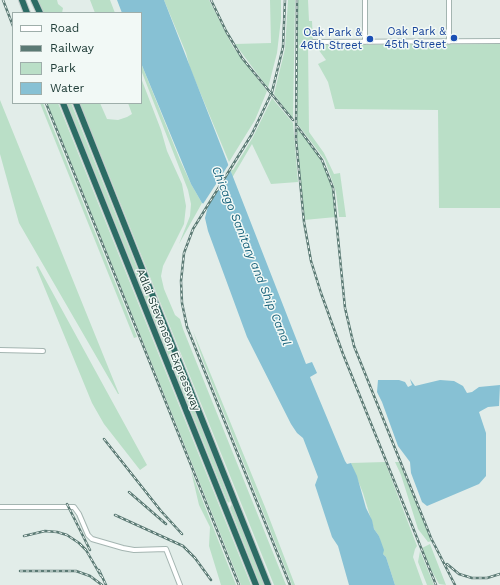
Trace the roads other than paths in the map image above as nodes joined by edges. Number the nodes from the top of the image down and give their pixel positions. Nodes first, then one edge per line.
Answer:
1 (22, 0) edge
2 (34, 0) edge
3 (365, 0) edge
4 (449, 0) edge
5 (27, 12) edge
6 (40, 12) edge
7 (500, 41) edge
8 (310, 42) dead end
9 (365, 42) junction
10 (449, 42) junction
11 (63, 104) edge
12 (76, 104) edge
13 (0, 350) edge
14 (43, 351) dead end
15 (0, 507) edge
16 (180, 585) edge
17 (256, 585) edge
18 (268, 585) edge

1 - 5 highway
2 - 6 highway
3 - 9 street
4 - 10 street
7 - 10 street
8 - 9 street
9 - 10 street
11 - 17 highway, Adlai Stevenson Expressway
12 - 18 highway, Adlai Stevenson Expressway
13 - 14 street
15 - 16 street

